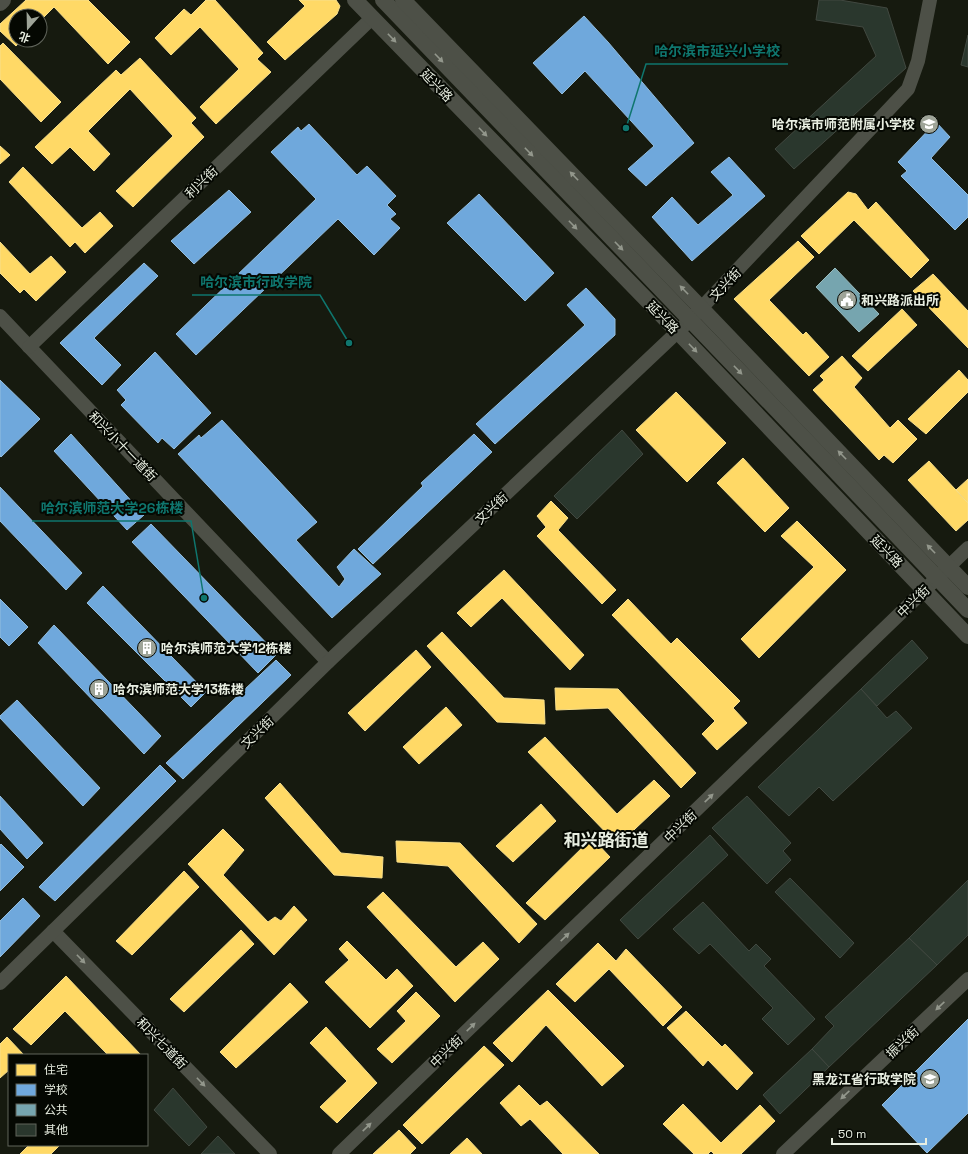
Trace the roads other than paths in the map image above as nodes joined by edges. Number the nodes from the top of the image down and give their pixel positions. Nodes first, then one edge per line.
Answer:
1 (3, 0) edge
2 (355, 0) edge
3 (383, 0) edge
4 (403, 0) edge
5 (930, 0) edge
6 (0, 3) edge
7 (372, 18) junction
8 (702, 309) junction
9 (0, 316) edge
10 (690, 320) junction
11 (678, 332) junction
12 (29, 347) junction
13 (968, 548) edge
14 (948, 566) junction
15 (937, 578) junction
16 (968, 587) edge
17 (925, 590) junction
18 (968, 610) edge
19 (968, 636) edge
20 (328, 662) junction
21 (53, 931) junction
22 (968, 979) edge
23 (0, 983) edge
24 (270, 1154) edge
25 (339, 1154) edge
26 (783, 1154) edge

1 - 6 main road
2 - 7 main road, 延兴路
3 -> 10 main road
8 -> 4 main road
5 - 8 street, 文兴街
7 -> 11 main road, 延兴路
7 - 12 street, 利兴街
8 - 10 street, 文兴街
14 -> 8 main road
9 - 12 street, 和兴小十一道街
10 - 11 street, 文兴街
10 -> 15 main road
11 -> 17 main road, 延兴路
11 - 20 street, 文兴街
12 - 20 street, 和兴小十一道街
13 - 14 street, 中兴街
14 - 15 street, 中兴街
14 - 16 main road
15 - 17 street, 中兴街
15 - 18 main road
17 - 19 main road, 延兴路
25 -> 17 street, 中兴街
20 - 21 street, 文兴街
21 - 23 street, 文兴街
21 -> 24 street, 和兴七道街
22 -> 26 street, 振兴街

